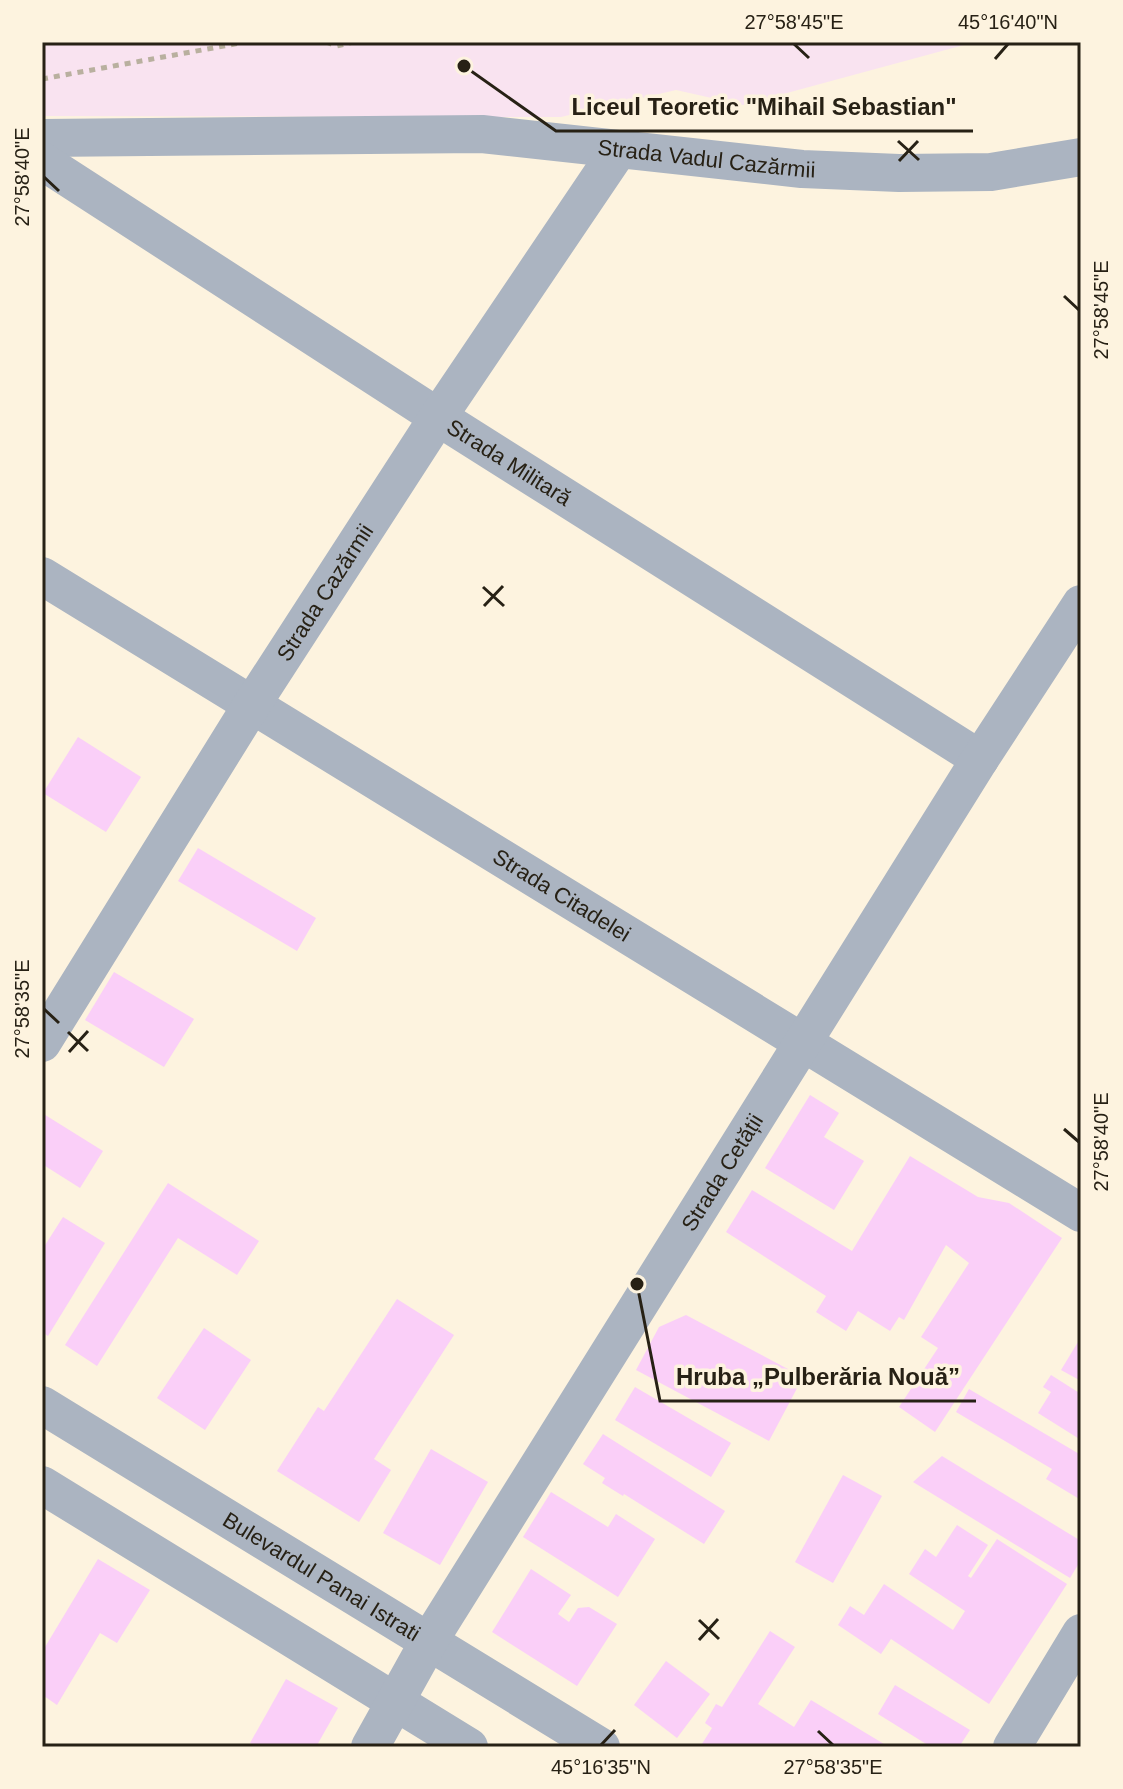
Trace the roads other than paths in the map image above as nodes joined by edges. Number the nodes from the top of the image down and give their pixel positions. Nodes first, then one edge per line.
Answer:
1 (42, 138) edge
2 (619, 149) junction
3 (1081, 157) edge
4 (42, 161) edge
5 (438, 417) junction
6 (42, 576) edge
7 (1081, 604) edge
8 (251, 706) junction
9 (980, 759) junction
10 (42, 1043) edge
11 (804, 1044) junction
12 (1081, 1213) edge
13 (42, 1405) edge
14 (42, 1485) edge
15 (1081, 1633) edge
16 (429, 1641) junction
17 (394, 1702) junction
18 (370, 1747) edge
19 (469, 1747) edge
20 (601, 1747) edge
21 (1012, 1747) edge

1 - 2 street, Strada Vadul Cazărmii
2 - 3 street, Strada Vadul Cazărmii
2 - 5 street, Strada Cazărmii
4 - 5 street, Strada Militară
5 - 8 street, Strada Cazărmii
5 - 9 street, Strada Militară
6 - 8 street, Strada Citadelei
7 - 9 street, Strada Cetății
8 - 10 street, Strada Cazărmii
8 - 11 street, Strada Citadelei
9 - 11 street, Strada Cetății
11 - 12 street, Strada Citadelei
11 - 16 street, Strada Cetății
13 - 16 street, Bulevardul Panai Istrati
14 - 17 street
15 - 21 street
16 - 17 street, Strada Cetății
16 - 20 street, Bulevardul Panai Istrati
17 - 18 street, Strada Cetății
17 - 19 street

